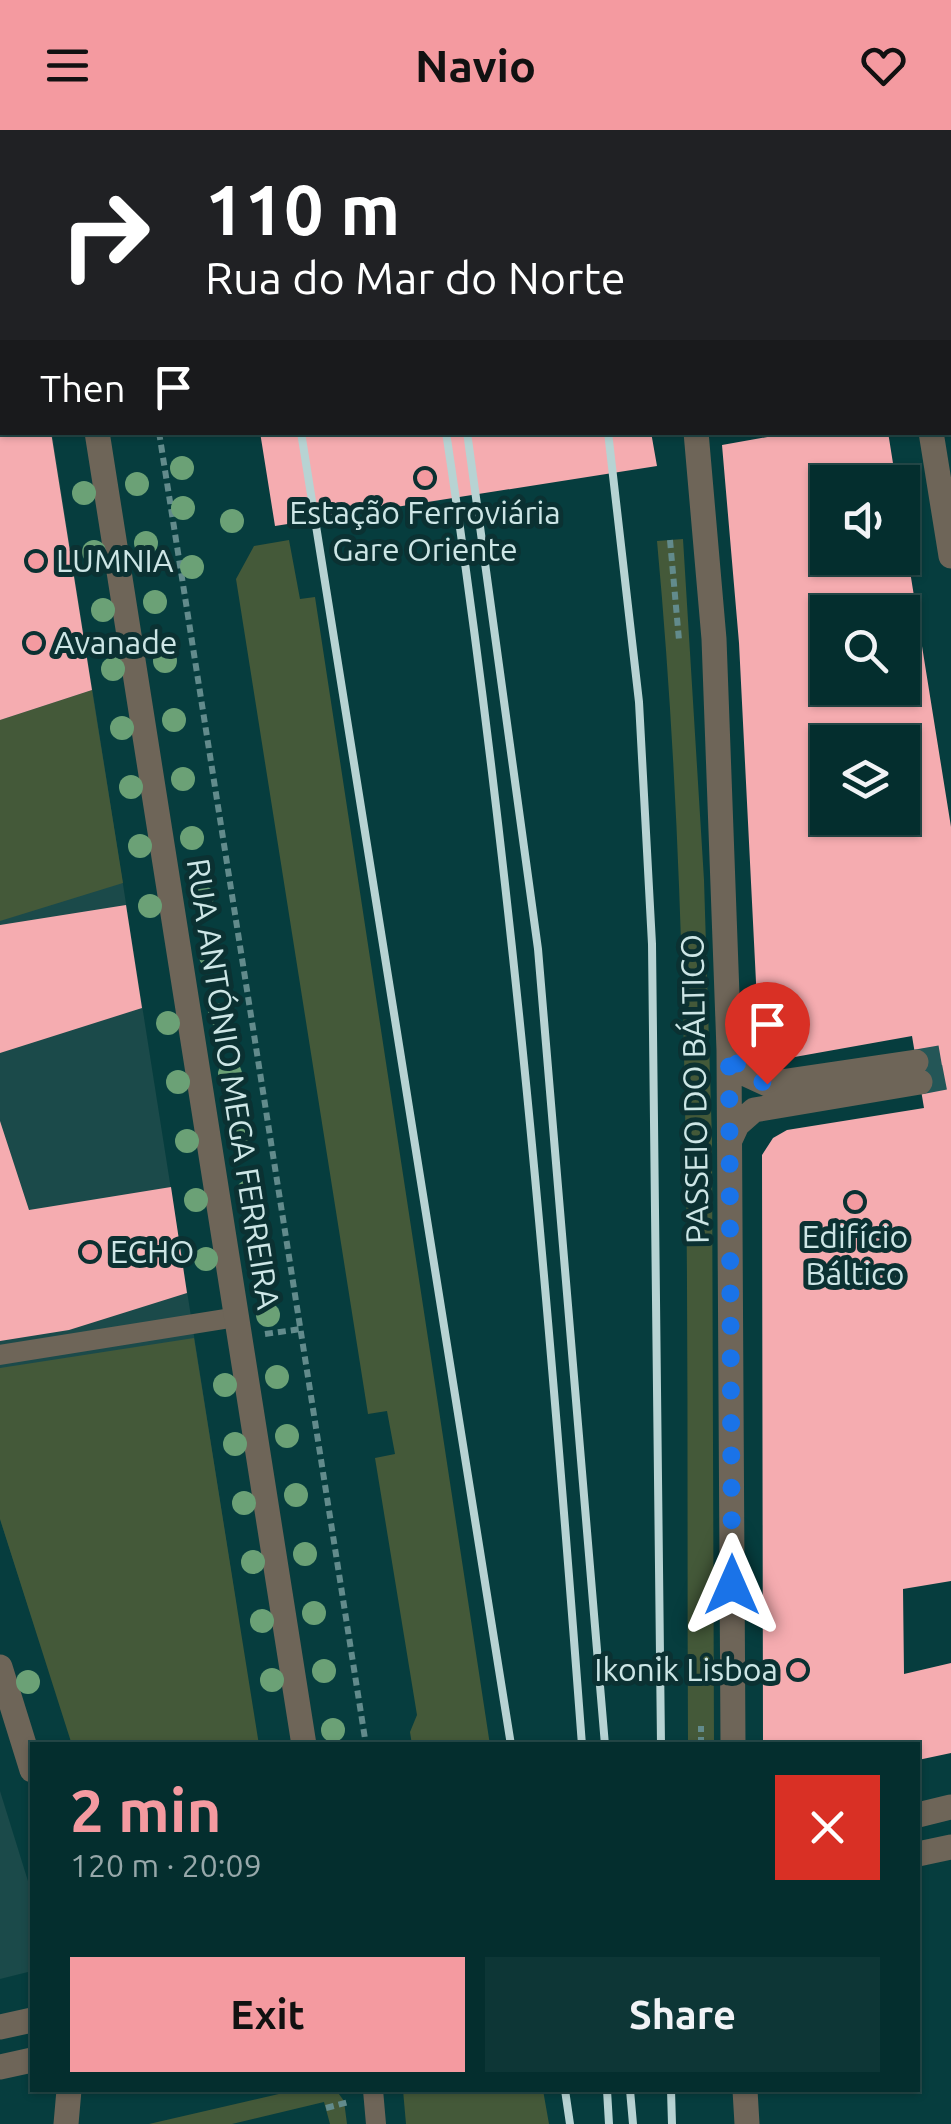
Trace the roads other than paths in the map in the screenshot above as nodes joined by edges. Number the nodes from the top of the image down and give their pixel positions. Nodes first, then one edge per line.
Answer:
1 (97, 435) edge
2 (696, 435) edge
3 (931, 435) edge
4 (951, 556) edge
5 (729, 1050) junction
6 (730, 1138) junction
7 (237, 1318) junction
8 (0, 1355) edge
9 (0, 1668) edge
10 (304, 1742) edge
11 (733, 1742) edge
12 (30, 1764) edge
13 (951, 1807) edge
14 (920, 1814) edge
15 (951, 1847) edge
16 (920, 1854) edge
17 (30, 2020) edge
18 (0, 2028) edge
19 (30, 2060) edge
20 (0, 2067) edge
21 (69, 2092) edge
22 (374, 2092) edge
23 (745, 2092) edge
24 (66, 2124) edge
25 (376, 2124) edge
26 (747, 2124) edge

1 - 7 street, RUA ANTÓNIO MEGA FERREIRA
2 - 5 street, PASSEIO DO BÁLTICO
3 - 4 street
5 - 6 street, PASSEIO DO BÁLTICO
5 - 6 street
6 - 11 street, PASSEIO DO BÁLTICO
7 - 8 lane
7 - 10 street, RUA ANTÓNIO MEGA FERREIRA
9 - 12 street
13 - 14 street
15 - 16 street
17 - 18 street
19 - 20 street
21 - 24 street
22 - 25 lane
23 - 26 street

